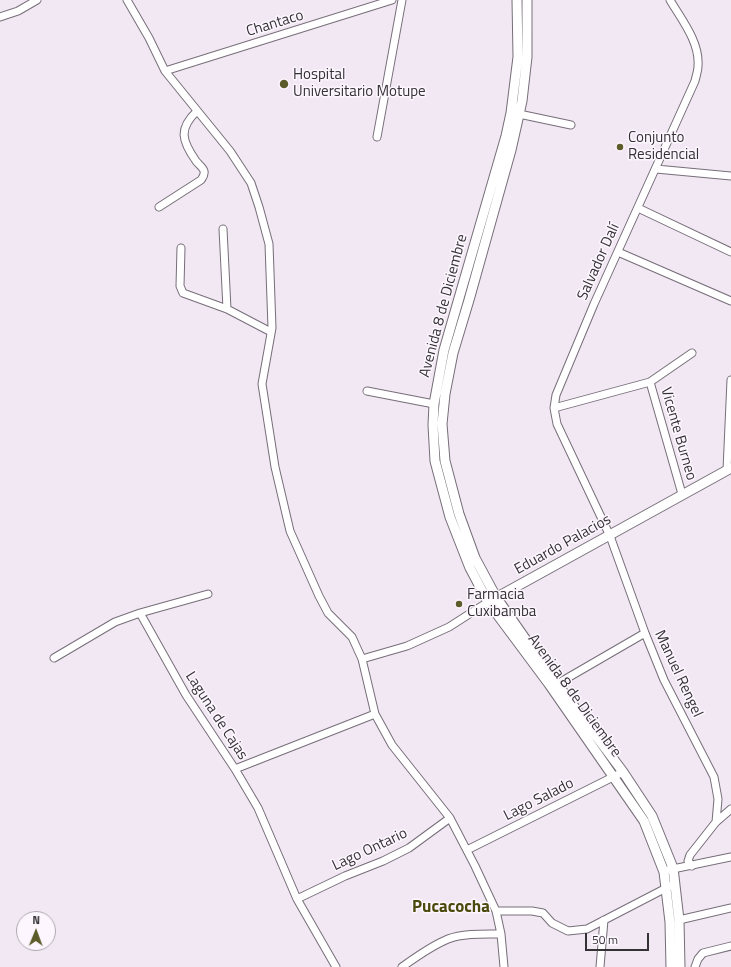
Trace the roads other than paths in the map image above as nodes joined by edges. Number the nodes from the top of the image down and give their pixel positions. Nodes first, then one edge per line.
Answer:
1 (37, 0) edge
2 (127, 0) edge
3 (392, 0) edge
4 (402, 0) edge
5 (517, 0) edge
6 (527, 0) edge
7 (672, 0) edge
8 (0, 17) edge
9 (165, 71) junction
10 (197, 111) junction
11 (519, 114) junction
12 (571, 125) dead end
13 (376, 137) dead end
14 (656, 169) junction
15 (731, 176) edge
16 (159, 207) dead end
17 (638, 208) junction
18 (223, 229) dead end
19 (181, 248) dead end
20 (618, 252) junction
21 (731, 252) edge
22 (731, 301) edge
23 (227, 309) junction
24 (271, 332) junction
25 (692, 353) dead end
26 (731, 380) edge
27 (650, 382) junction
28 (367, 391) dead end
29 (434, 404) junction
30 (554, 408) junction
31 (729, 469) edge
32 (682, 494) junction
33 (610, 536) junction
34 (208, 594) dead end
35 (496, 597) junction
36 (488, 602) junction
37 (140, 613) junction
38 (645, 633) junction
39 (54, 658) dead end
40 (362, 659) junction
41 (557, 684) junction
42 (375, 714) junction
43 (235, 769) junction
44 (623, 772) junction
45 (614, 776) junction
46 (731, 809) edge
47 (450, 818) junction
48 (716, 822) junction
49 (467, 850) junction
50 (731, 857) edge
51 (692, 866) junction
52 (669, 870) junction
53 (675, 884) junction
54 (666, 888) junction
55 (297, 899) junction
56 (731, 908) edge
57 (496, 911) junction
58 (604, 920) junction
59 (679, 920) junction
60 (501, 934) junction
61 (731, 946) edge
62 (336, 967) edge
63 (402, 967) edge
64 (504, 967) edge
65 (600, 967) edge
66 (671, 967) edge
67 (680, 967) edge
68 (695, 967) edge

1 - 8 street
2 - 9 street
3 - 9 street, Chantaco
4 - 13 street
5 - 29 main road, Avenida 8 de Diciembre
6 - 11 main road, Avenida 8 de Diciembre
7 - 14 street, Salvador Dalí
9 - 10 street
10 - 16 street
10 - 24 street
11 - 12 street
11 - 35 main road, Avenida 8 de Diciembre
14 - 15 street
14 - 17 street, Salvador Dalí
17 - 20 street, Salvador Dalí
17 - 21 street
18 - 23 street
19 - 23 street
20 - 22 street
20 - 30 street, Salvador Dalí
23 - 24 street
24 - 40 street
25 - 27 street
26 - 31 street
27 - 30 street
27 - 32 street, Vicente Burneo
28 - 29 street
29 - 36 main road, Avenida 8 de Diciembre
30 - 33 street, Salvador Dalí
31 - 32 main road, Eduardo Palacios
32 - 33 main road, Eduardo Palacios
33 - 35 main road, Eduardo Palacios
33 - 38 street, Manuel Rengel
34 - 37 street
35 - 36 main road, Eduardo Palacios
35 - 41 main road, Avenida 8 de Diciembre
36 - 40 street, Eduardo Palacios
36 - 45 main road, Avenida 8 de Diciembre
37 - 39 street
37 - 43 street, Laguna de Cajas
38 - 41 street
38 - 48 street, Manuel Rengel
40 - 42 street
41 - 44 main road, Avenida 8 de Diciembre
42 - 43 street
42 - 47 street
43 - 55 street, Laguna de Cajas
44 - 45 street, Lago Salado
44 - 52 main road, Avenida 8 de Diciembre
45 - 49 street, Lago Salado
45 - 52 main road, Avenida 8 de Diciembre
46 - 48 street
47 - 49 street
47 - 55 street, Lago Ontario
48 - 51 street
49 - 57 street
50 - 51 street
51 - 52 street
52 - 53 main road, Avenida 8 de Diciembre
52 - 54 main road, Avenida 8 de Diciembre
53 - 54 street
53 - 59 main road, Avenida 8 de Diciembre
54 - 58 street
54 - 66 main road, Avenida 8 de Diciembre
55 - 62 street, Laguna de Cajas
56 - 59 street
57 - 58 street
57 - 60 street
58 - 65 street
59 - 67 main road, Avenida 8 de Diciembre
60 - 63 street
60 - 64 street
61 - 68 street

